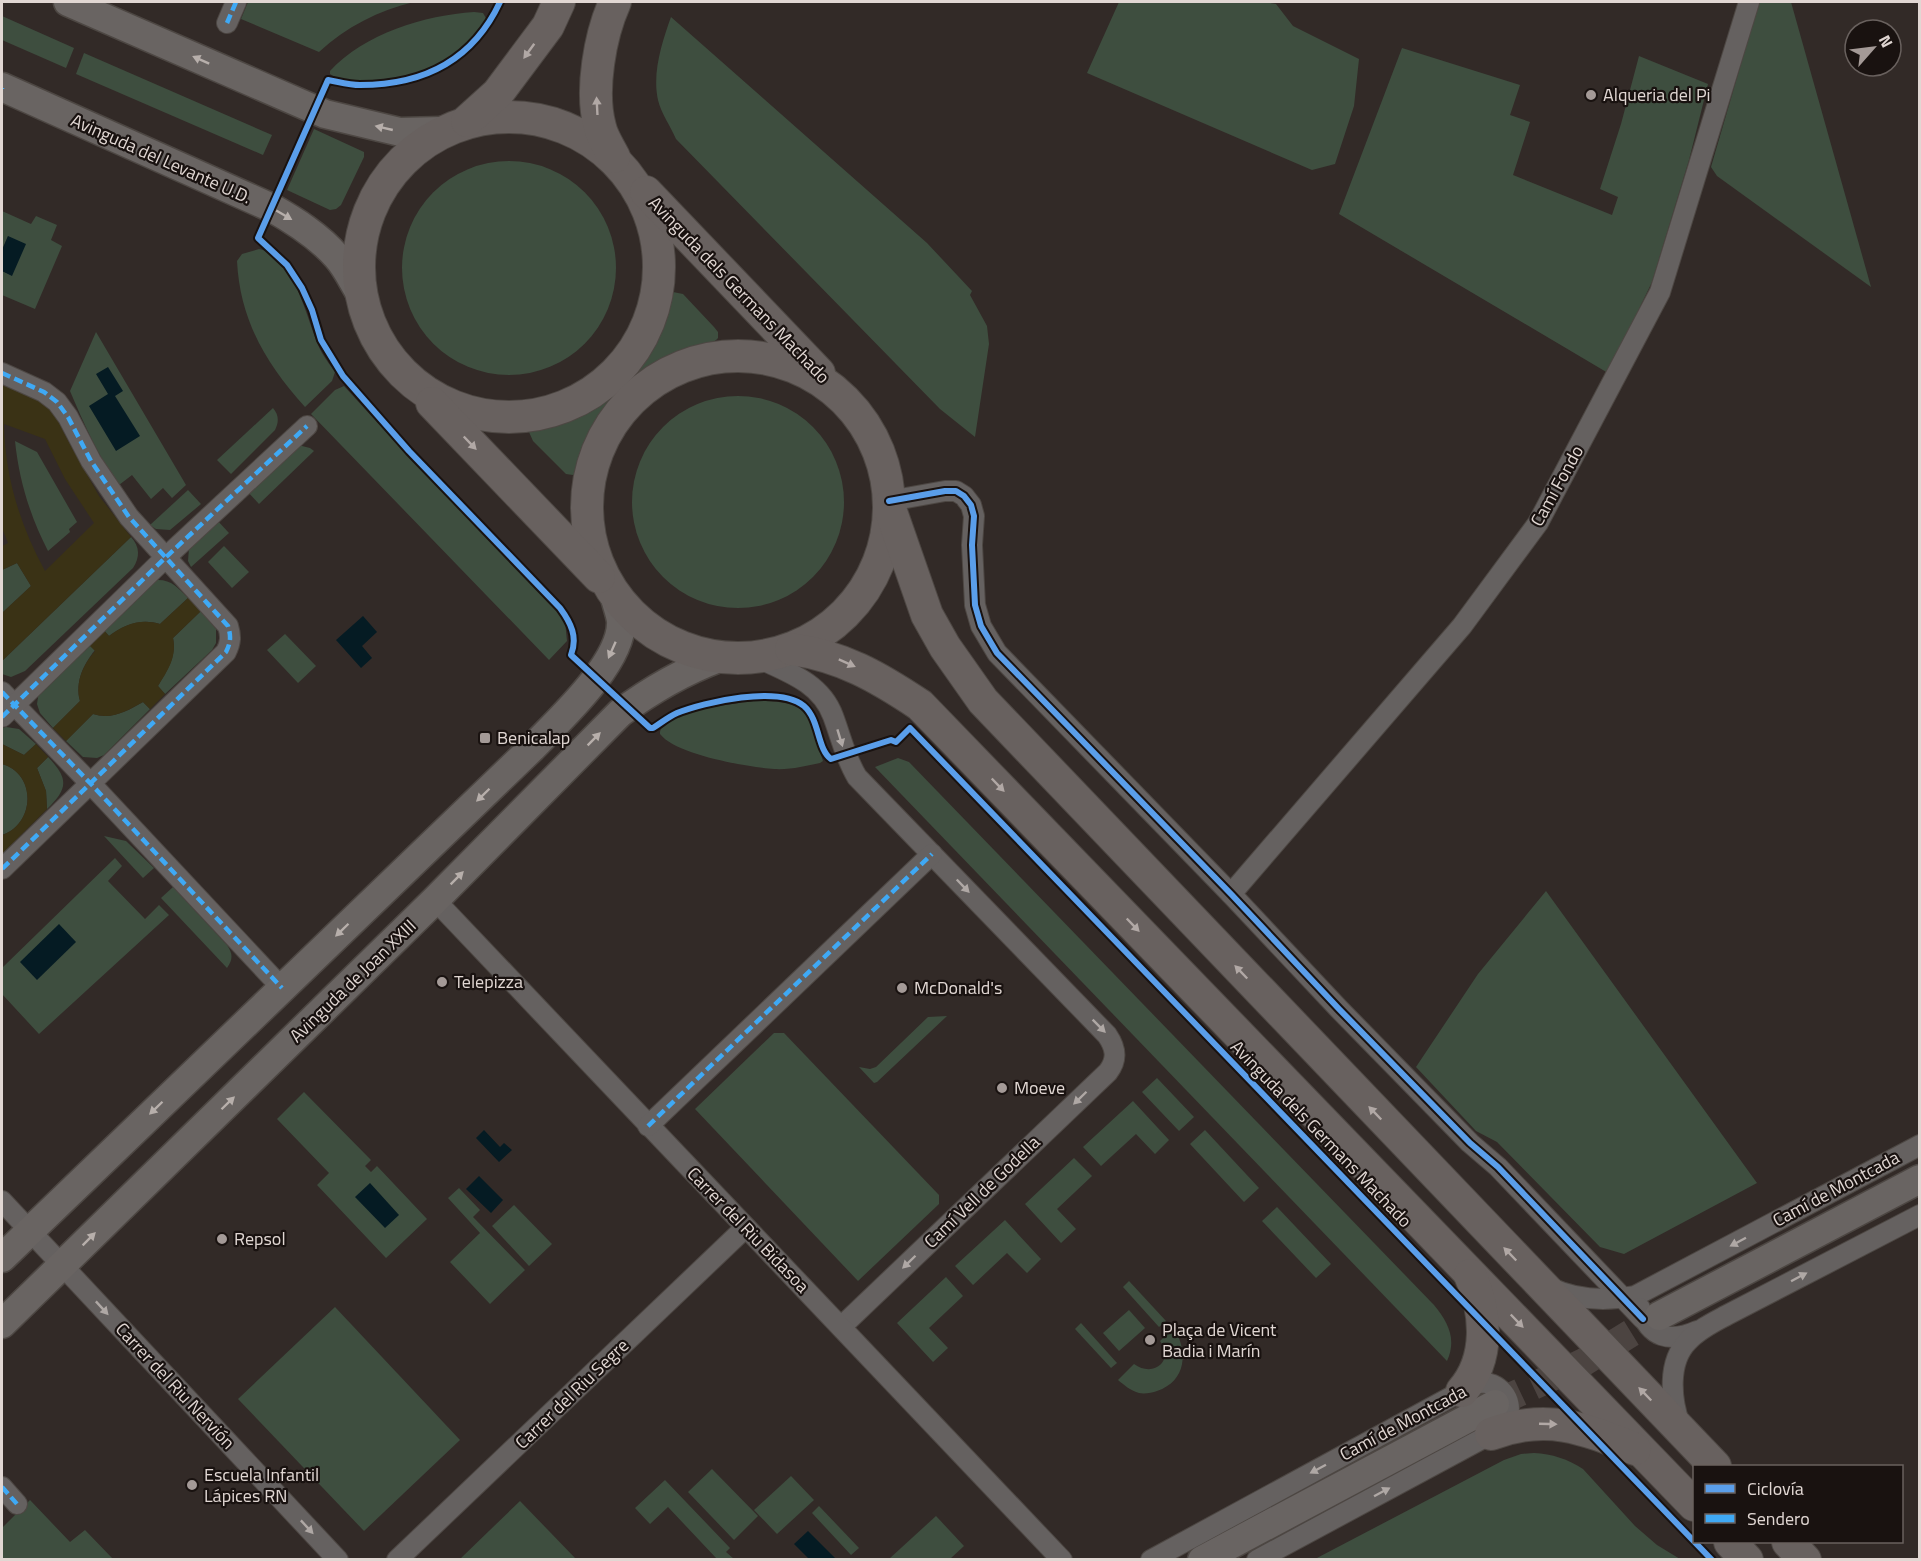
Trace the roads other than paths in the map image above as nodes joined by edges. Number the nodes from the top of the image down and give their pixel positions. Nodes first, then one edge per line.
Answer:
1 (68, 2) edge
2 (237, 2) edge
3 (559, 2) edge
4 (615, 2) edge
5 (1749, 2) edge
6 (227, 23) dead end
7 (2, 88) edge
8 (454, 126) junction
9 (620, 165) junction
10 (360, 293) junction
11 (2, 373) edge
12 (415, 385) junction
13 (854, 410) junction
14 (307, 426) dead end
15 (889, 504) junction
16 (165, 558) junction
17 (612, 591) junction
18 (791, 649) junction
19 (718, 658) junction
20 (758, 658) junction
21 (5, 705) edge
22 (91, 784) junction
23 (932, 854) junction
24 (2, 869) edge
25 (1231, 894) junction
26 (435, 900) junction
27 (282, 988) junction
28 (648, 1126) junction
29 (1920, 1144) edge
30 (1920, 1179) edge
31 (2, 1201) edge
32 (1920, 1215) edge
33 (745, 1228) junction
34 (30, 1231) junction
35 (2, 1258) edge
36 (62, 1266) junction
37 (1596, 1268) junction
38 (1469, 1271) junction
39 (1536, 1281) junction
40 (1657, 1285) junction
41 (1624, 1298) junction
42 (1591, 1299) junction
43 (1651, 1318) junction
44 (2, 1324) edge
45 (842, 1327) junction
46 (1703, 1328) junction
47 (1462, 1391) junction
48 (1493, 1419) junction
49 (1683, 1434) junction
50 (1644, 1452) junction
51 (1713, 1465) edge
52 (2, 1487) edge
53 (1693, 1503) edge
54 (17, 1504) dead end
55 (1731, 1543) edge
56 (1789, 1543) edge
57 (338, 1560) edge
58 (398, 1560) edge
59 (1062, 1560) edge
60 (1151, 1560) edge
61 (1202, 1560) edge
62 (1257, 1560) edge
63 (1747, 1560) edge
64 (1805, 1560) edge

8 -> 1 main road
2 - 6 street
3 -> 8 main road
9 -> 4 main road, Avinguda dels Germans Machado
5 - 25 street, Camí Fondo
7 -> 10 main road, Avinguda del Levante U.D.
8 - 9 main road
8 - 10 main road
9 - 12 main road
9 - 13 main road, Avinguda dels Germans Machado
10 - 12 main road
11 - 16 street
12 -> 17 main road
13 - 15 main road
13 - 17 main road
14 - 16 street
15 - 18 main road
15 - 25 street
39 -> 15 main road
16 - 21 street
16 - 22 street
17 - 19 main road
17 -> 27 main road
18 - 20 main road
18 -> 38 main road, Avinguda dels Germans Machado
19 - 20 main road
26 -> 19 main road, Avinguda de Joan XXIII
20 -> 23 street
21 - 22 street
22 - 24 street
22 - 27 street
23 - 28 street
23 -> 45 street, Camí Vell de Godella
25 - 37 street
26 - 28 street, Carrer del Riu Bidasoa
36 -> 26 main road, Avinguda de Joan XXIII
27 -> 34 main road
28 - 33 street, Carrer del Riu Bidasoa
29 -> 40 street, Camí de Montcada
30 - 43 main road, Camí de Montcada
31 - 34 street, Carrer del Riu Nervión
46 -> 32 street
33 - 45 street, Carrer del Riu Bidasoa
33 - 58 street, Carrer del Riu Segre
34 - 35 main road
34 - 36 street, Carrer del Riu Nervión
36 - 44 main road, Avinguda de Joan XXIII
36 -> 57 street, Carrer del Riu Nervión
37 - 41 street
37 - 42 street
38 - 47 main road
38 -> 50 main road, Avinguda dels Germans Machado
39 - 42 street, Camí de Montcada
49 -> 39 main road
40 - 41 street, Camí de Montcada
40 - 43 street, Camí de Montcada
41 - 42 street, Camí de Montcada
41 - 43 street
43 - 46 street
45 - 59 street, Carrer del Riu Bidasoa
46 - 49 street
47 - 48 street, Camí de Montcada
47 -> 60 street, Camí de Montcada
48 -> 50 main road
48 - 61 main road, Camí de Montcada
62 -> 48 street, Camí de Montcada
49 - 51 main road
50 - 53 main road, Avinguda dels Germans Machado
52 - 54 street
55 - 63 main road
56 - 64 main road

